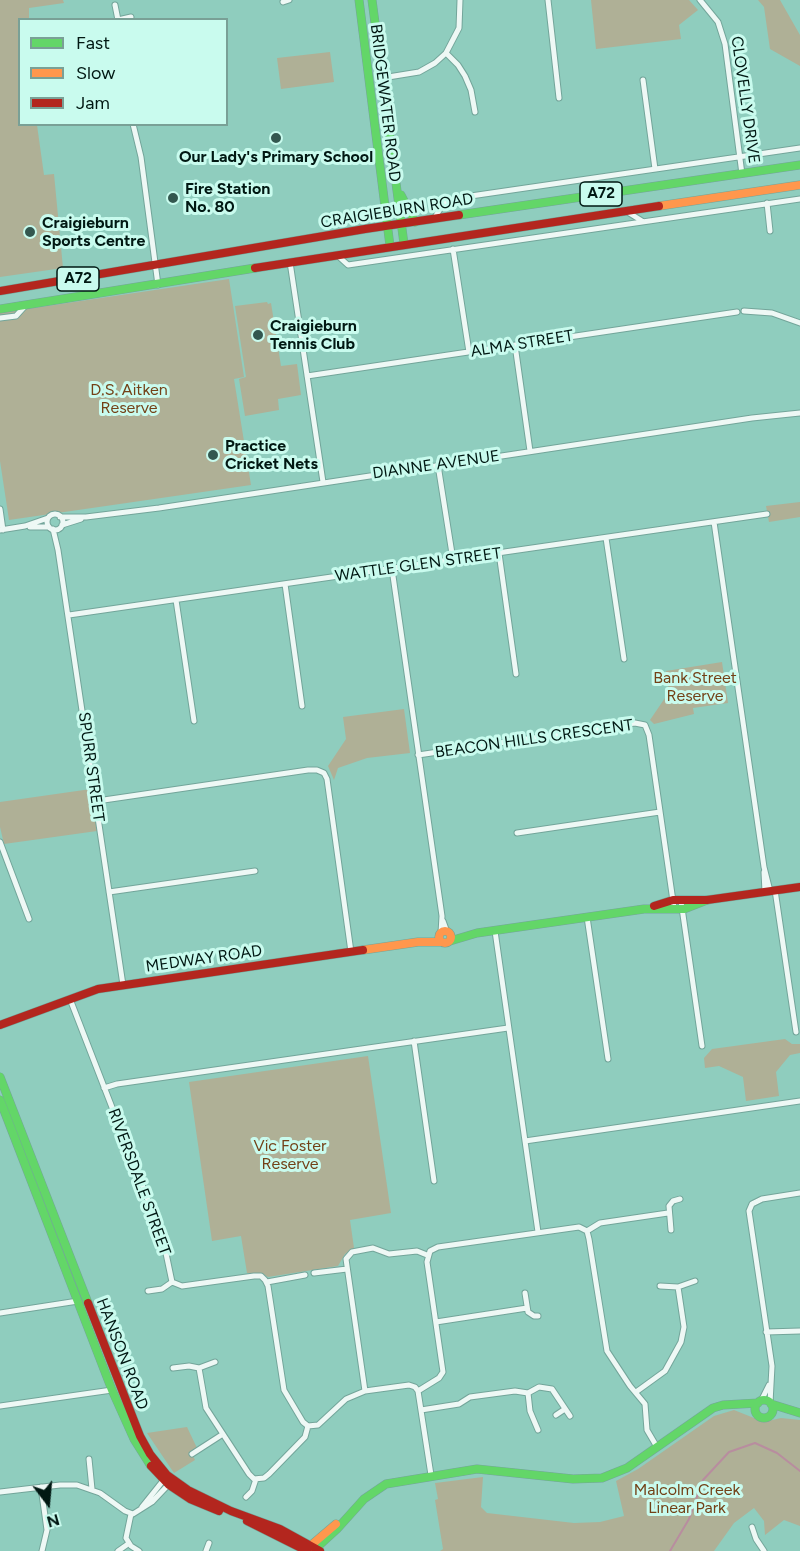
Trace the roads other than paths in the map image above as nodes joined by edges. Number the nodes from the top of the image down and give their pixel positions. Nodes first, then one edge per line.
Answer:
1 (359, 0) edge
2 (372, 0) edge
3 (460, 0) edge
4 (548, 0) edge
5 (700, 0) edge
6 (115, 5) dead end
7 (131, 17) dead end
8 (118, 18) edge
9 (127, 18) edge
10 (446, 53) junction
11 (382, 78) junction
12 (369, 80) junction
13 (643, 80) dead end
14 (559, 98) dead end
15 (475, 112) dead end
16 (133, 126) edge
17 (800, 148) edge
18 (740, 157) junction
19 (800, 165) edge
20 (655, 169) junction
21 (742, 174) junction
22 (394, 175) junction
23 (381, 177) junction
24 (800, 185) edge
25 (800, 199) edge
26 (767, 203) junction
27 (625, 211) junction
28 (434, 219) junction
29 (642, 221) junction
30 (416, 222) junction
31 (401, 224) junction
32 (387, 226) junction
33 (770, 231) dead end
34 (404, 243) junction
35 (390, 246) junction
36 (453, 249) junction
37 (337, 255) junction
38 (290, 262) junction
39 (159, 264) junction
40 (158, 285) junction
41 (0, 291) edge
42 (25, 306) junction
43 (0, 309) edge
44 (0, 318) edge
45 (800, 323) edge
46 (515, 345) junction
47 (469, 352) junction
48 (307, 376) junction
49 (800, 413) edge
50 (787, 414) junction
51 (800, 418) edge
52 (530, 451) junction
53 (438, 465) junction
54 (323, 482) junction
55 (0, 509) edge
56 (767, 514) dead end
57 (60, 517) junction
58 (48, 518) junction
59 (86, 518) junction
60 (714, 522) junction
61 (26, 526) junction
62 (56, 528) junction
63 (2, 530) edge
64 (606, 538) junction
65 (499, 553) junction
66 (453, 560) junction
67 (392, 569) junction
68 (285, 584) junction
69 (176, 600) junction
70 (69, 615) junction
71 (624, 659) dead end
72 (516, 674) dead end
73 (302, 706) dead end
74 (194, 721) dead end
75 (418, 754) junction
76 (97, 801) junction
77 (660, 812) junction
78 (517, 833) dead end
79 (0, 842) edge
80 (255, 870) dead end
81 (800, 887) edge
82 (770, 891) junction
83 (109, 892) junction
84 (677, 904) junction
85 (587, 918) junction
86 (29, 919) dead end
87 (495, 931) junction
88 (445, 936) junction
89 (351, 952) junction
90 (123, 985) junction
91 (70, 999) junction
92 (0, 1025) edge
93 (508, 1028) junction
94 (796, 1032) dead end
95 (414, 1041) junction
96 (702, 1046) dead end
97 (608, 1059) dead end
98 (0, 1077) edge
99 (104, 1088) junction
100 (0, 1100) edge
101 (800, 1101) edge
102 (525, 1141) junction
103 (435, 1181) dead end
104 (800, 1193) edge
105 (680, 1199) dead end
106 (668, 1213) junction
107 (671, 1230) dead end
108 (586, 1231) junction
109 (538, 1232) junction
110 (428, 1255) junction
111 (346, 1269) junction
112 (314, 1273) dead end
113 (305, 1275) dead end
114 (695, 1281) dead end
115 (172, 1282) junction
116 (267, 1282) junction
117 (660, 1286) dead end
118 (678, 1287) junction
119 (148, 1291) dead end
120 (525, 1293) dead end
121 (82, 1300) junction
122 (527, 1308) junction
123 (0, 1313) edge
124 (538, 1316) dead end
125 (436, 1322) junction
126 (800, 1331) edge
127 (766, 1332) junction
128 (214, 1362) dead end
129 (173, 1368) dead end
130 (199, 1368) junction
131 (770, 1381) junction
132 (121, 1389) junction
133 (112, 1390) junction
134 (365, 1391) junction
135 (418, 1391) junction
136 (636, 1392) junction
137 (528, 1394) junction
138 (759, 1402) junction
139 (771, 1404) junction
140 (734, 1405) junction
141 (0, 1407) edge
142 (565, 1408) junction
143 (422, 1410) junction
144 (799, 1413) edge
145 (556, 1415) dead end
146 (757, 1415) junction
147 (570, 1416) dead end
148 (769, 1416) junction
149 (309, 1426) junction
150 (538, 1430) dead end
151 (223, 1434) junction
152 (657, 1447) junction
153 (192, 1454) dead end
154 (89, 1460) dead end
155 (431, 1475) junction
156 (168, 1479) junction
157 (256, 1479) junction
158 (41, 1487) junction
159 (92, 1489) junction
160 (0, 1492) edge
161 (246, 1497) dead end
162 (131, 1514) junction
163 (345, 1518) junction
164 (752, 1527) dead end
165 (328, 1538) junction
166 (209, 1543) dead end
167 (128, 1544) junction
168 (312, 1550) edge
169 (42, 1551) edge
170 (118, 1551) edge
171 (139, 1551) edge
172 (206, 1551) edge
173 (326, 1551) edge
174 (764, 1551) edge

1 - 12 street, BRIDGEWATER ROAD
2 - 11 street, BRIDGEWATER ROAD
3 - 10 street
4 - 14 street
5 - 18 street, CLOVELLY DRIVE
6 - 8 street
7 - 9 street
10 - 11 street
10 - 15 street
11 - 12 street
11 - 22 street, BRIDGEWATER ROAD
12 - 23 street, BRIDGEWATER ROAD
13 - 20 street
16 - 39 street
17 - 18 street
18 - 20 street
18 - 21 street, CLOVELLY DRIVE
19 - 21 street, CRAIGIEBURN ROAD / A72
20 - 28 street
21 - 28 street, CRAIGIEBURN ROAD / A72
22 - 23 street
22 - 30 street
22 - 31 street, BRIDGEWATER ROAD
23 - 32 street, BRIDGEWATER ROAD
24 - 27 street, CRAIGIEBURN ROAD / A72
25 - 26 street, CRAIGIEBURN ROAD
26 - 29 street, CRAIGIEBURN ROAD
26 - 33 street
27 - 29 street
27 - 34 street, CRAIGIEBURN ROAD / A72
28 - 30 street, CRAIGIEBURN ROAD / A72
29 - 36 street, CRAIGIEBURN ROAD
30 - 31 street, CRAIGIEBURN ROAD / A72
31 - 32 street, CRAIGIEBURN ROAD / A72
31 - 34 street, BRIDGEWATER ROAD
32 - 35 street, BRIDGEWATER ROAD
32 - 39 street, CRAIGIEBURN ROAD / A72
34 - 35 street, CRAIGIEBURN ROAD / A72
35 - 37 street, CRAIGIEBURN ROAD / A72
36 - 37 street, CRAIGIEBURN ROAD
36 - 47 street
37 - 38 street, CRAIGIEBURN ROAD / A72
38 - 40 street, CRAIGIEBURN ROAD / A72
38 - 48 street
39 - 40 street
39 - 41 street, CRAIGIEBURN ROAD / A72
40 - 42 street, CRAIGIEBURN ROAD / A72
42 - 43 street, CRAIGIEBURN ROAD / A72
42 - 44 street, CRAIGIEBURN ROAD
45 - 46 street, ALMA STREET
46 - 47 street, ALMA STREET
46 - 52 street
47 - 48 street, ALMA STREET
48 - 54 street
49 - 50 street, DIANNE AVENUE
50 - 51 street, DIANNE AVENUE
50 - 52 street, DIANNE AVENUE
52 - 53 street, DIANNE AVENUE
53 - 54 street, DIANNE AVENUE
53 - 66 street
54 - 59 street, DIANNE AVENUE
55 - 63 street
56 - 60 street, WATTLE GLEN STREET
57 - 58 street, DIANNE AVENUE
57 - 59 street, DIANNE AVENUE
57 - 62 street
58 - 61 street, DIANNE AVENUE
58 - 62 street
59 - 62 street, DIANNE AVENUE
60 - 64 street, WATTLE GLEN STREET
60 - 82 street
61 - 62 street, DIANNE AVENUE
61 - 63 street, DIANNE AVENUE
62 - 70 street, SPURR STREET
64 - 65 street, WATTLE GLEN STREET
64 - 71 street
65 - 66 street, WATTLE GLEN STREET
65 - 72 street
66 - 67 street, WATTLE GLEN STREET
67 - 68 street, WATTLE GLEN STREET
67 - 75 street
68 - 69 street, WATTLE GLEN STREET
68 - 73 street
69 - 70 street, WATTLE GLEN STREET
69 - 74 street
70 - 76 street, SPURR STREET
75 - 77 street, BEACON HILLS CRESCENT
75 - 88 street
76 - 83 street, SPURR STREET
76 - 89 street
77 - 78 street
77 - 84 street, BEACON HILLS CRESCENT
79 - 86 street
80 - 83 street
81 - 82 street, MEDWAY ROAD
82 - 84 street, MEDWAY ROAD
82 - 94 street
83 - 90 street, SPURR STREET
84 - 85 street, MEDWAY ROAD
84 - 96 street, BEACON HILLS CRESCENT
85 - 87 street, MEDWAY ROAD
85 - 97 street
87 - 88 street, MEDWAY ROAD
87 - 93 street
88 - 89 street, MEDWAY ROAD
89 - 90 street, MEDWAY ROAD
90 - 91 street, MEDWAY ROAD
91 - 92 street, MEDWAY ROAD
91 - 99 street, RIVERSDALE STREET
93 - 95 street
93 - 102 street
95 - 99 street
95 - 103 street
98 - 121 street, HANSON ROAD
99 - 115 street, RIVERSDALE STREET
100 - 121 street, HANSON ROAD
101 - 102 street
102 - 109 street
104 - 127 street
105 - 106 street
106 - 107 street
106 - 108 street
108 - 109 street
108 - 136 street
109 - 110 street
110 - 111 street
110 - 125 street
111 - 112 street
111 - 134 street
113 - 116 street
114 - 118 street
115 - 116 street
115 - 119 street
116 - 149 street
117 - 118 street
118 - 136 street
120 - 122 street
121 - 123 street
121 - 132 street, HANSON ROAD
121 - 133 street, HANSON ROAD
122 - 124 street
122 - 125 street
125 - 135 street
126 - 127 street
127 - 131 street
128 - 130 street
129 - 130 street
130 - 151 street
131 - 138 street
131 - 139 street
132 - 133 street
132 - 156 street, HANSON ROAD
133 - 141 street
133 - 156 street, HANSON ROAD
134 - 135 street
134 - 149 street
135 - 143 street
136 - 152 street
137 - 142 street
137 - 143 street
137 - 150 street
138 - 139 street
138 - 140 street
138 - 146 street
139 - 144 street
139 - 148 street
140 - 146 street
140 - 152 street
142 - 145 street
142 - 147 street
143 - 155 street
144 - 148 street
146 - 148 street
149 - 157 street
151 - 153 street
151 - 157 street
152 - 155 street
154 - 159 street
155 - 163 street
156 - 162 street
156 - 168 street, HANSON ROAD
157 - 161 street
158 - 159 street
158 - 160 street
158 - 169 street
159 - 162 street
162 - 167 street
163 - 165 street
163 - 168 street
164 - 174 street
165 - 168 street
165 - 173 street
166 - 172 street
167 - 170 street
167 - 171 street

